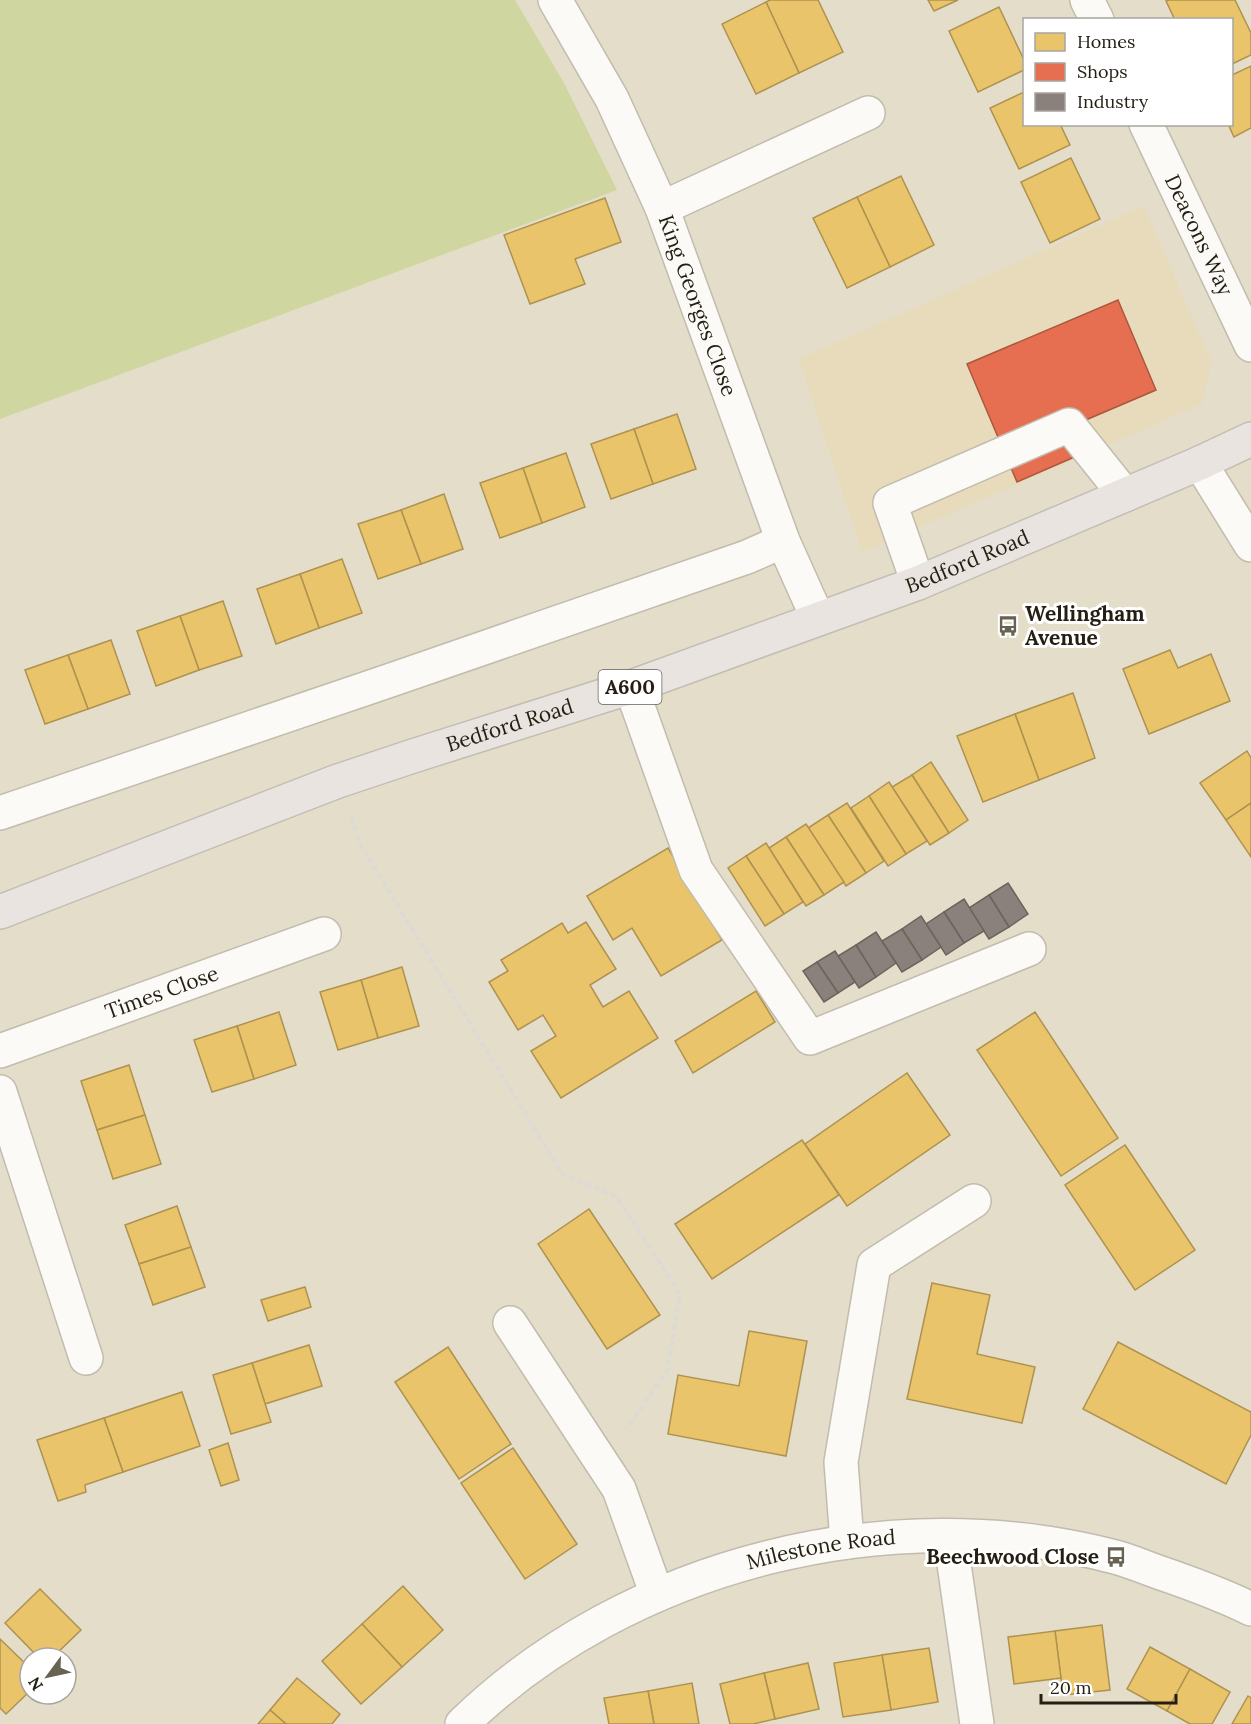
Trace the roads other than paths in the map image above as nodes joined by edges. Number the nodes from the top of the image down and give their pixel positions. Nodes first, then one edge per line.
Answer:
1 (555, 0) edge
2 (1087, 0) edge
3 (1095, 18) edge
4 (868, 113) dead end
5 (1147, 126) edge
6 (662, 208) junction
7 (1251, 345) edge
8 (1251, 439) edge
9 (1200, 463) junction
10 (1125, 495) junction
11 (783, 541) junction
12 (1251, 545) edge
13 (918, 583) junction
14 (818, 619) junction
15 (632, 687) junction
16 (0, 813) edge
17 (0, 912) edge
18 (324, 934) dead end
19 (1029, 949) dead end
20 (0, 1052) edge
21 (0, 1092) edge
22 (974, 1201) dead end
23 (510, 1323) dead end
24 (86, 1358) dead end
25 (950, 1536) junction
26 (847, 1542) junction
27 (657, 1596) junction
28 (1251, 1609) edge
29 (462, 1724) edge
30 (976, 1724) edge

1 - 6 street, King Georges Close
2 - 3 street
4 - 6 street
5 - 7 street, Deacons Way
6 - 11 street, King Georges Close
8 - 9 main road, Bedford Road / A600
9 - 10 main road, Bedford Road / A600
9 - 12 street
10 - 13 main road, Bedford Road / A600
10 - 13 street
11 - 14 street, King Georges Close
11 - 16 street
13 - 14 main road, Bedford Road / A600
14 - 15 main road, Bedford Road / A600
15 - 17 main road, Bedford Road / A600
15 - 19 street
18 - 20 street, Times Close
21 - 24 street
22 - 26 street
23 - 27 street
25 - 26 street, Milestone Road
25 - 28 street, Milestone Road
25 - 30 street
26 - 27 street, Milestone Road
27 - 29 street, Milestone Road

